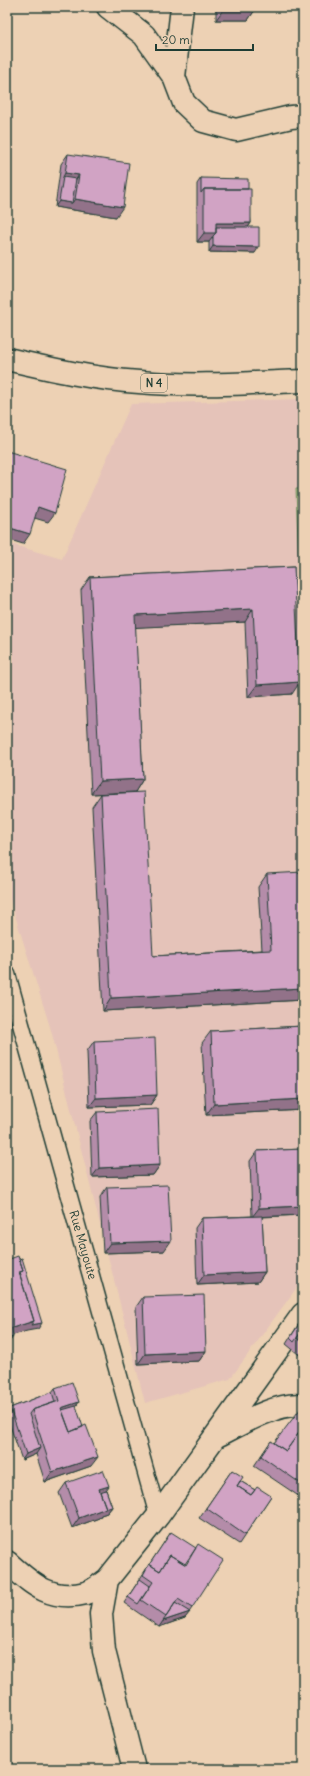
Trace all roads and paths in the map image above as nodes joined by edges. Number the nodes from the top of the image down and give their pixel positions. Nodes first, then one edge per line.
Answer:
1 (108, 7) edge
2 (182, 7) edge
3 (174, 77) junction
4 (303, 116) edge
5 (7, 359) edge
6 (303, 381) edge
7 (7, 974) edge
8 (303, 1314) edge
9 (303, 1406) edge
10 (214, 1438) junction
11 (158, 1516) junction
12 (7, 1562) edge
13 (107, 1580) junction
14 (134, 1769) edge

1 - 3 street
2 - 3 street
3 - 4 street
5 - 6 street, N 4
7 - 11 lane, Rue Mayoute
8 - 10 street
9 - 10 street
10 - 11 street
11 - 13 street
12 - 13 street
13 - 14 street

